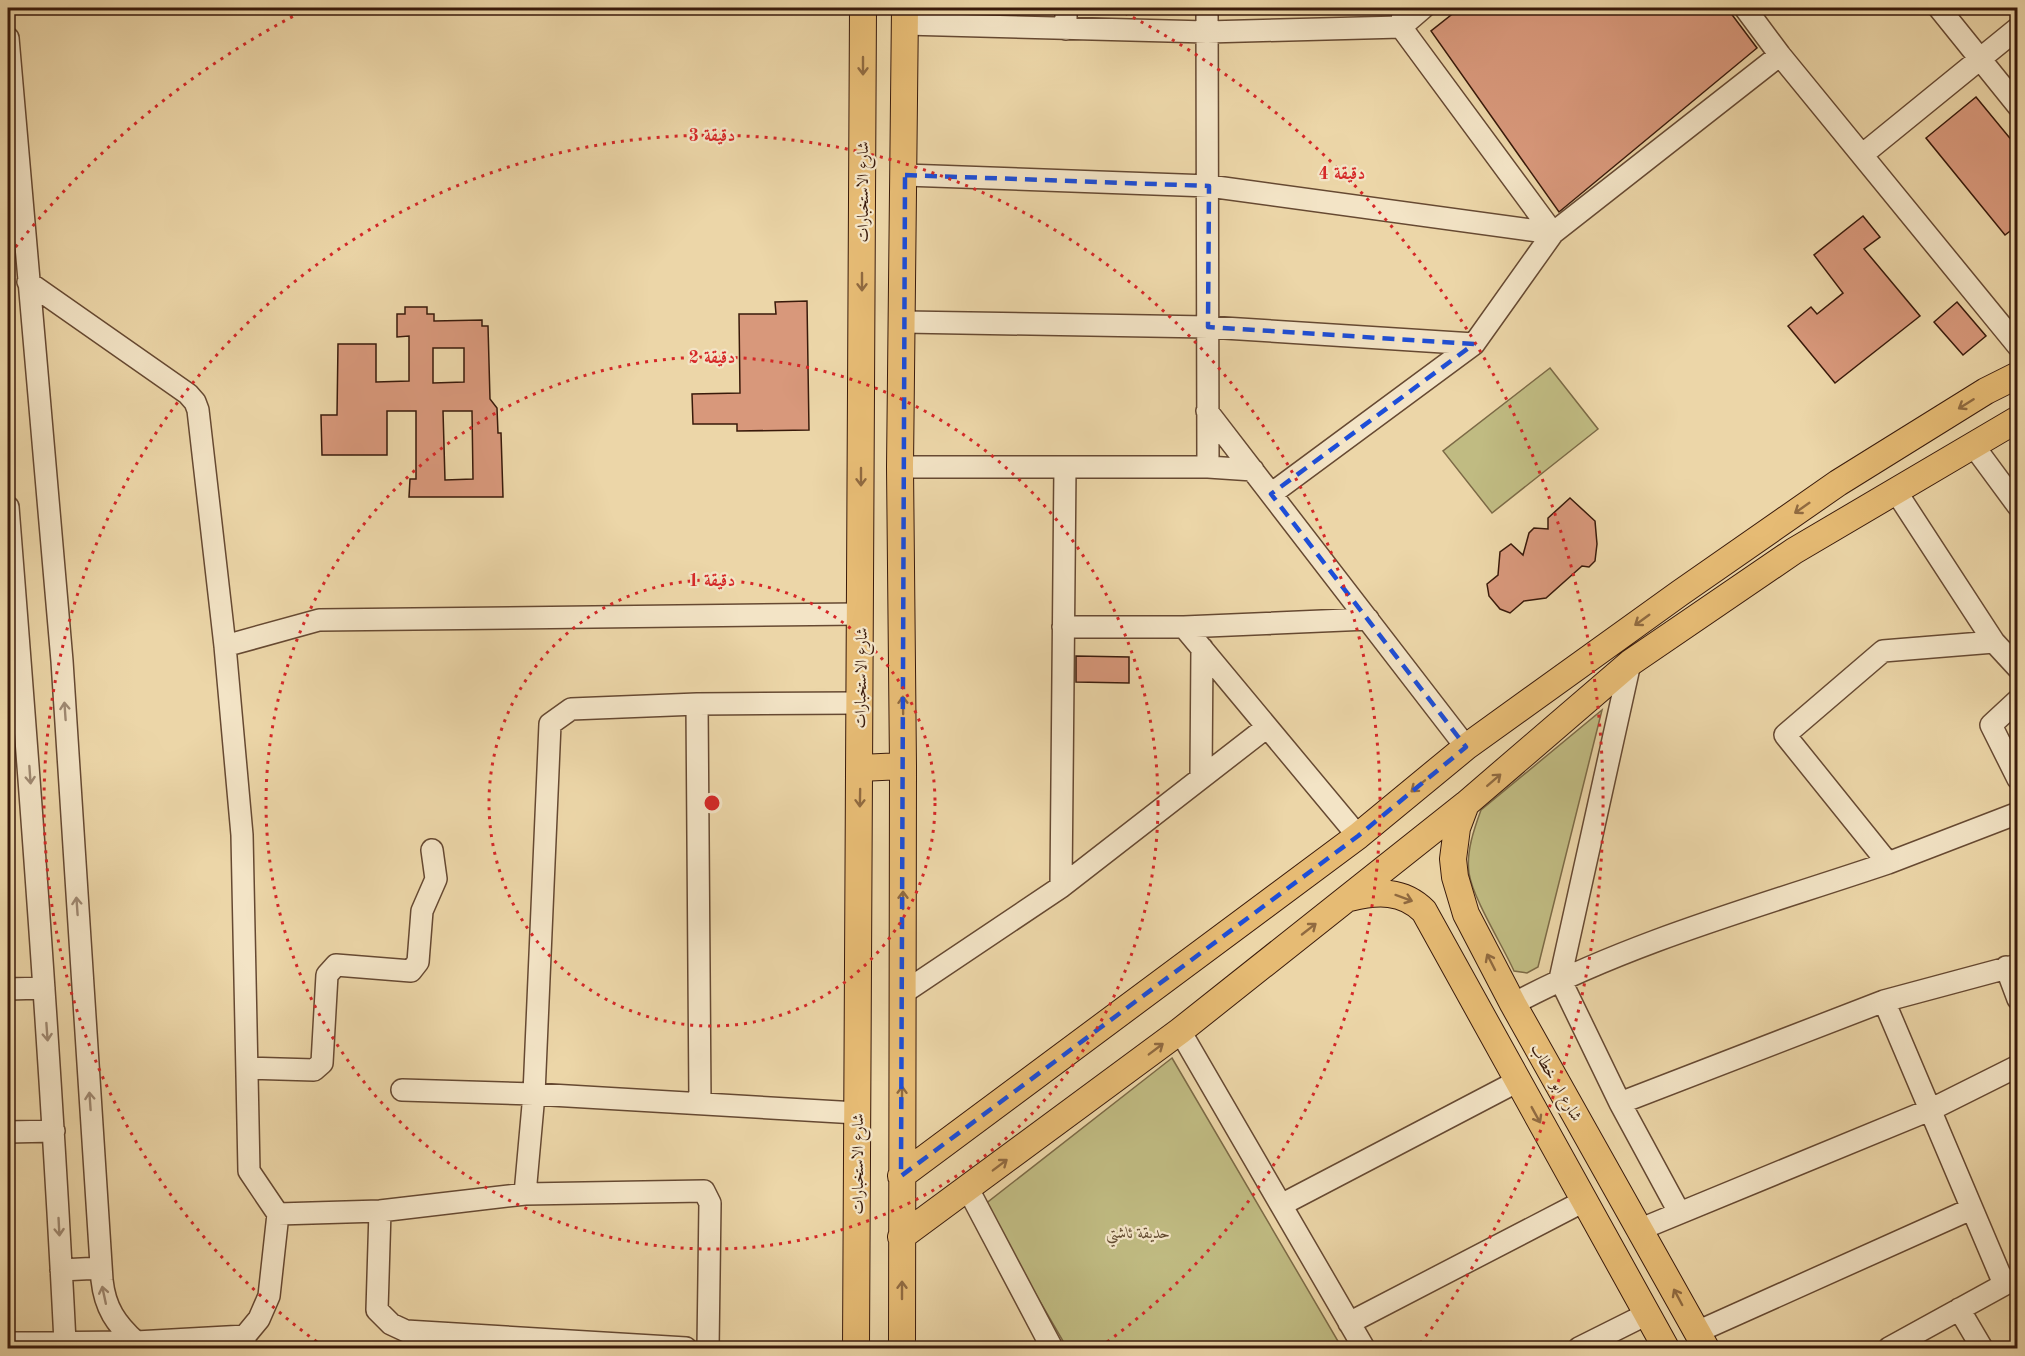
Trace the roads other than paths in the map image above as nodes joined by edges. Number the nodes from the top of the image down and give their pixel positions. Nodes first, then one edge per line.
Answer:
1 (863, 8) edge
2 (1066, 8) edge
3 (1207, 8) edge
4 (1423, 8) edge
5 (1745, 8) edge
6 (1938, 8) edge
7 (905, 16) edge
8 (1403, 17) edge
9 (2018, 28) edge
10 (1066, 29) junction
11 (1208, 32) junction
12 (8, 38) edge
13 (1780, 55) junction
14 (1981, 58) junction
15 (2018, 106) edge
16 (13, 153) edge
17 (1862, 155) junction
18 (904, 175) junction
19 (1209, 186) junction
20 (1553, 233) junction
21 (28, 282) junction
22 (903, 322) junction
23 (1208, 327) junction
24 (1474, 344) junction
25 (2018, 346) edge
26 (2018, 375) edge
27 (1207, 411) junction
28 (2018, 419) edge
29 (1973, 445) junction
30 (900, 467) junction
31 (1065, 467) junction
32 (1208, 467) junction
33 (1253, 470) junction
34 (1895, 490) junction
35 (1271, 494) junction
36 (2018, 506) edge
37 (8, 507) edge
38 (10, 563) edge
39 (861, 614) junction
40 (1368, 620) junction
41 (1063, 627) junction
42 (1184, 627) junction
43 (1994, 642) junction
44 (225, 646) junction
45 (1202, 648) junction
46 (1630, 663) junction
47 (2018, 668) edge
48 (2018, 700) edge
49 (857, 703) junction
50 (697, 704) junction
51 (16, 711) edge
52 (1267, 726) junction
53 (1466, 747) junction
54 (903, 766) junction
55 (860, 768) junction
56 (1201, 778) junction
57 (2018, 778) edge
58 (1466, 804) junction
59 (2018, 813) edge
60 (1358, 836) junction
61 (432, 850) dead end
62 (1888, 863) junction
63 (1061, 887) junction
64 (1347, 899) junction
65 (1466, 914) junction
66 (1437, 930) junction
67 (2012, 966) edge
68 (1560, 979) junction
69 (8, 988) edge
70 (44, 988) junction
71 (903, 993) junction
72 (2018, 999) edge
73 (1884, 1001) junction
74 (1513, 1004) junction
75 (1180, 1031) junction
76 (2018, 1066) edge
77 (247, 1068) junction
78 (1518, 1081) junction
79 (402, 1090) dead end
80 (534, 1094) junction
81 (700, 1102) junction
82 (1620, 1103) junction
83 (1932, 1109) junction
84 (857, 1113) junction
85 (54, 1131) junction
86 (8, 1132) edge
87 (901, 1176) junction
88 (968, 1189) junction
89 (525, 1194) junction
90 (1584, 1201) junction
91 (1281, 1205) junction
92 (1971, 1209) junction
93 (380, 1211) junction
94 (1679, 1212) junction
95 (278, 1214) junction
96 (1641, 1229) junction
97 (902, 1237) junction
98 (101, 1268) junction
99 (61, 1270) junction
100 (2011, 1280) edge
101 (1959, 1309) junction
102 (1647, 1314) junction
103 (1349, 1323) junction
104 (1701, 1340) edge
105 (65, 1342) junction
106 (136, 1342) junction
107 (245, 1342) edge
108 (8, 1343) edge
109 (686, 1348) edge
110 (708, 1348) edge
111 (856, 1348) edge
112 (902, 1348) edge
113 (1052, 1348) edge
114 (1364, 1348) edge
115 (1579, 1348) edge
116 (1666, 1348) edge
117 (1889, 1348) edge
118 (1982, 1348) edge

1 -> 39 main road, شارع الاستخبارات
2 - 10 street
3 - 11 street
4 - 8 street
5 - 13 street
6 - 14 street
7 - 10 street
7 - 18 main road
8 - 11 street
8 - 20 street
9 - 14 street
10 - 11 street
11 - 19 street
12 - 16 street
13 - 17 street
13 - 20 street
14 - 15 street
14 - 17 street
16 - 21 street
17 - 25 street
18 - 19 street
18 - 22 main road
19 - 20 street
19 - 23 street
20 - 24 street
21 - 44 street
98 -> 21 street
22 - 23 street
22 - 30 main road
23 - 24 street
23 - 27 street
24 - 35 street
26 -> 53 main road
27 - 32 street
27 - 33 street
28 - 29 main road
29 - 34 main road
29 - 36 street
30 - 31 street
54 -> 30 main road
31 - 32 street
31 - 41 street
32 - 33 street
33 - 35 street
34 - 43 street
34 - 46 main road
35 - 40 street
37 - 38 street
38 - 51 street
39 - 44 street
39 - 49 main road, شارع الاستخبارات
40 - 42 street
40 - 53 street
41 - 42 street
41 - 63 street
42 - 45 street
43 - 47 street
43 - 62 street
44 - 77 street
45 - 52 street
45 - 56 street
58 -> 46 main road
46 - 68 street
48 - 57 street
49 - 50 street
49 - 55 main road, شارع الاستخبارات
50 - 80 street
50 - 81 street
51 -> 70 street
52 - 56 street
52 - 60 street
53 -> 60 main road
54 - 55 main road
71 -> 54 main road
55 -> 84 main road, شارع الاستخبارات
56 - 63 street
58 - 64 main road
58 - 65 main road, شارع ابو خطاب
59 - 62 street
60 - 87 main road
61 - 77 street
62 - 68 street
63 - 71 street
64 -> 66 main road, شارع ابو خطاب
75 -> 64 main road
65 - 66 main road
74 -> 65 main road, شارع ابو خطاب
66 - 78 main road, شارع ابو خطاب
67 - 72 street
67 - 73 street
68 - 74 street
68 - 82 street
69 - 70 street
70 -> 85 street
87 -> 71 main road
73 - 82 street
73 - 83 street
74 - 96 main road, شارع ابو خطاب
88 -> 75 main road
75 - 91 street
76 - 83 street
77 - 95 street
78 -> 90 main road, شارع ابو خطاب
78 - 91 street
79 - 80 street
80 - 81 street
80 - 89 street
81 - 84 street
82 - 94 street
83 - 92 street
83 - 94 street
84 - 111 main road, شارع الاستخبارات
85 - 86 street
85 -> 99 street
87 - 97 main road
88 - 97 main road
88 - 113 street
89 - 93 street
89 - 110 street
90 - 102 main road, شارع ابو خطاب
90 - 103 street
91 - 103 street
92 - 100 street
92 - 104 street
93 - 95 street
93 - 109 street
94 - 96 street
95 - 107 street
104 -> 96 main road, شارع ابو خطاب
112 -> 97 main road
98 - 99 street
106 -> 98 street
99 - 105 street
100 - 101 street
101 - 117 street
101 - 118 street
102 - 115 street
102 - 116 main road, شارع ابو خطاب
103 - 114 street
105 - 106 street
105 - 108 street
106 - 107 street

